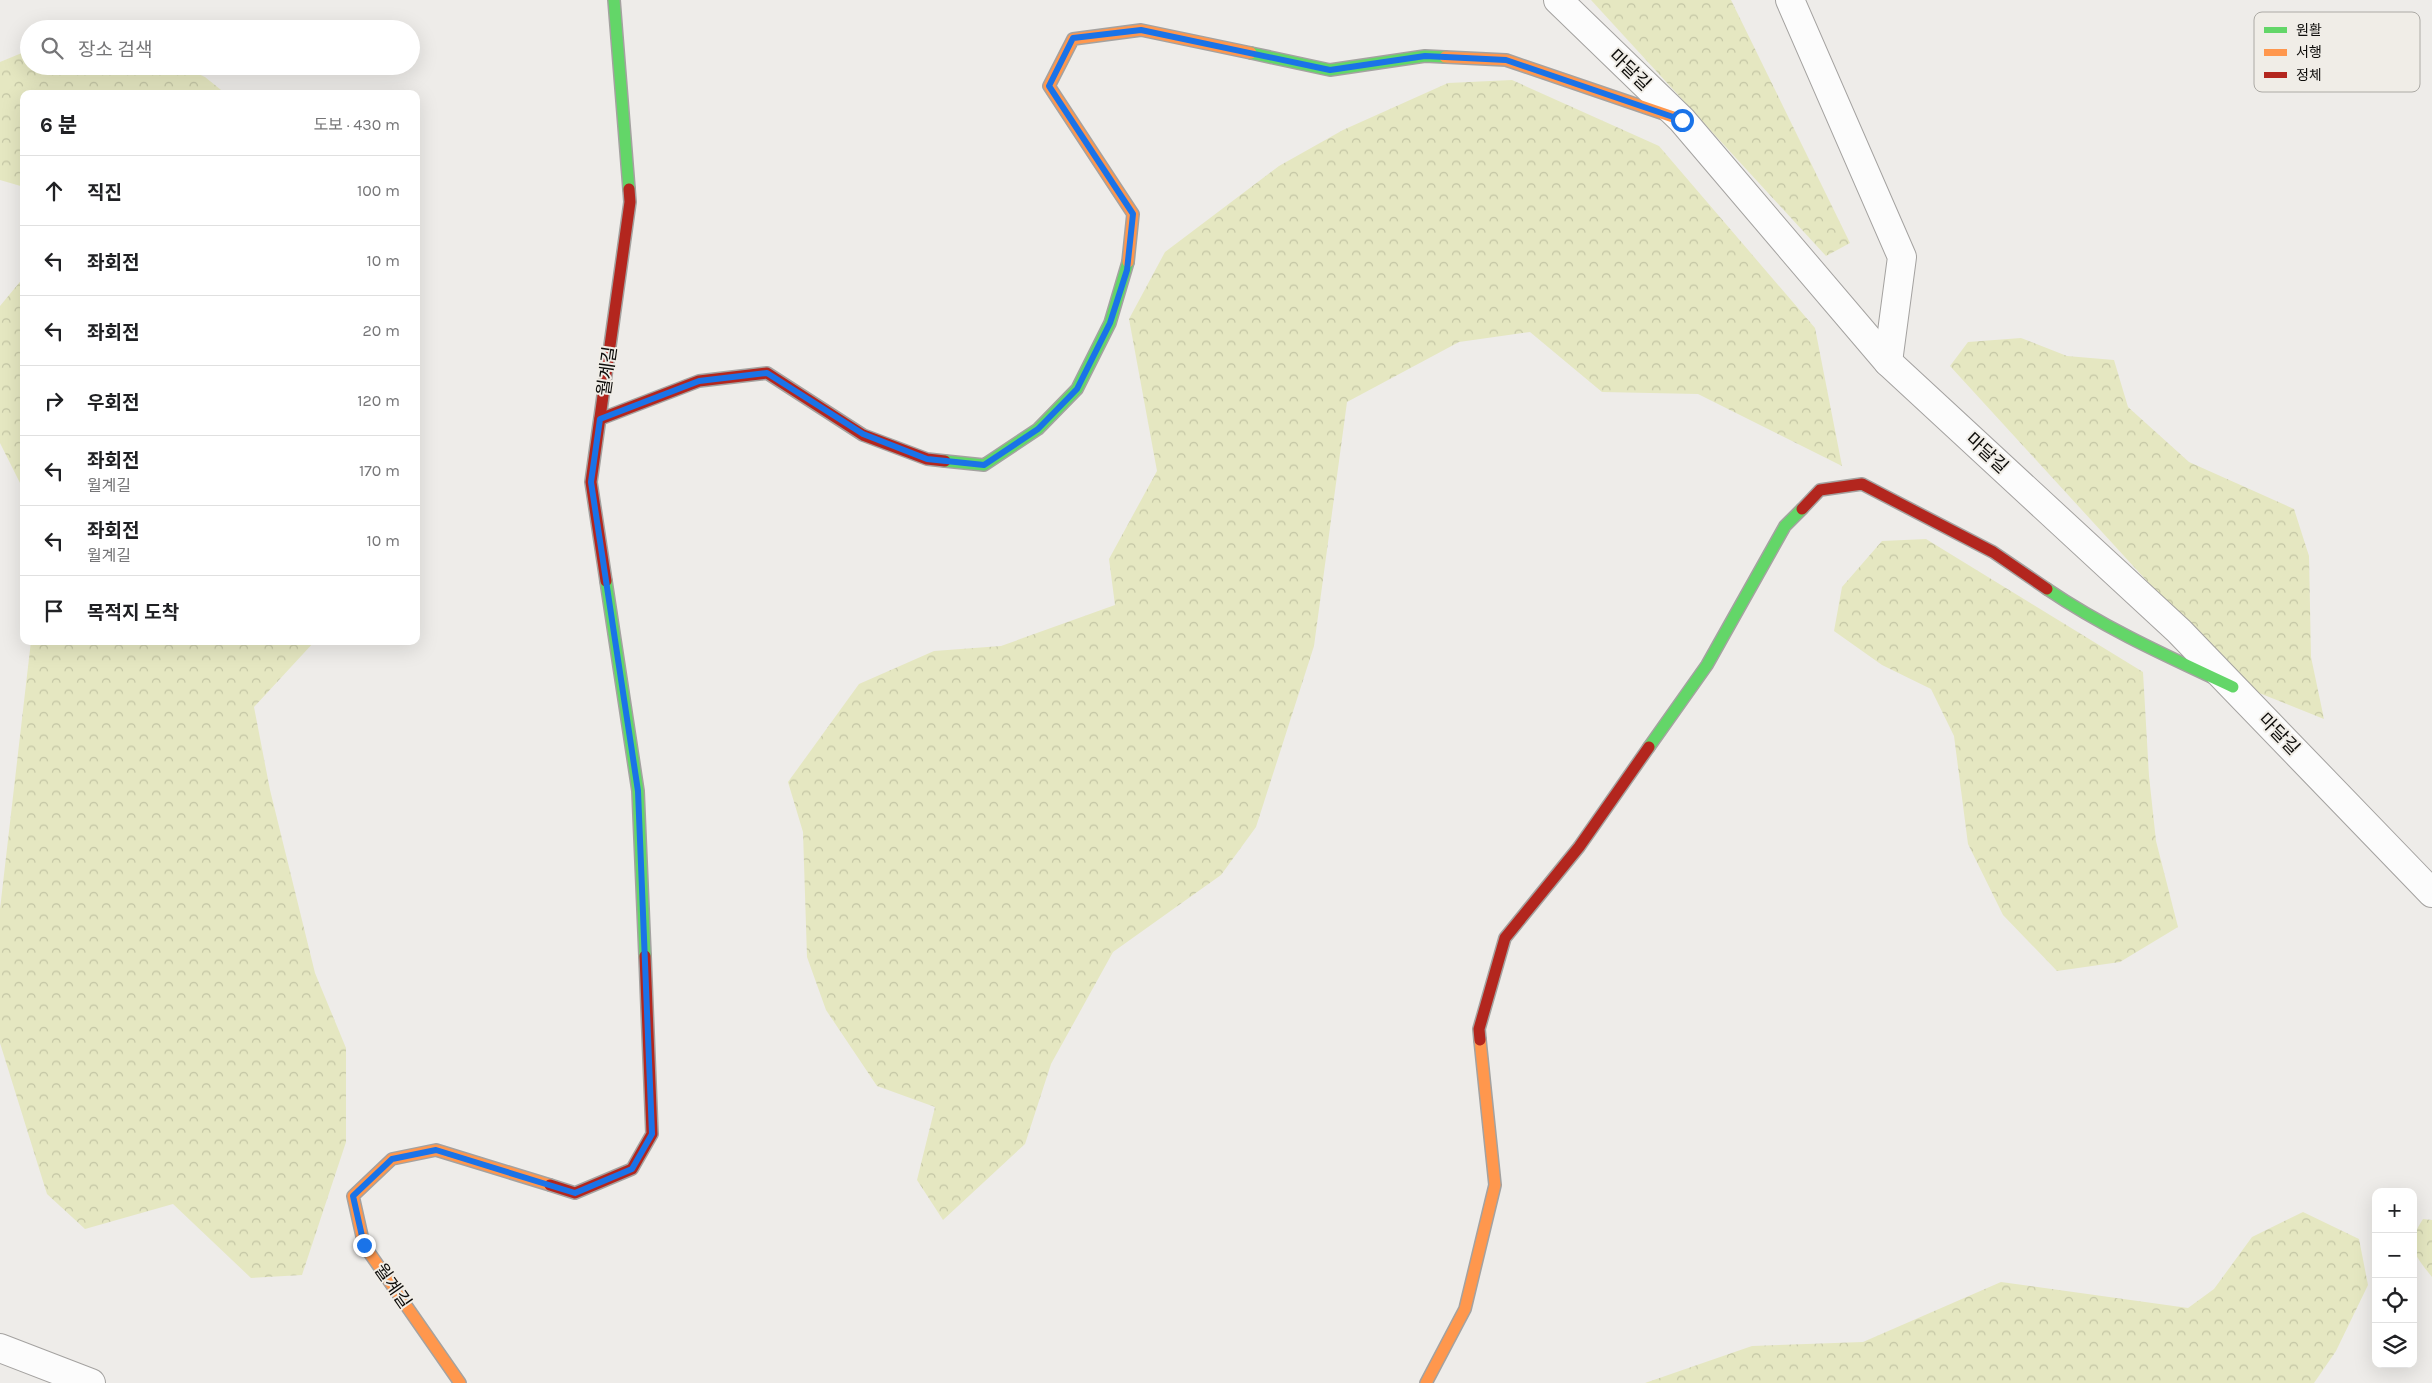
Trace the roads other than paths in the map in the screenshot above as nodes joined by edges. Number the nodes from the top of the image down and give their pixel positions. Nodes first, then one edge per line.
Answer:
1 (614, 0) edge
2 (1558, 0) edge
3 (1790, 0) edge
4 (1682, 120) junction
5 (1888, 362) junction
6 (600, 419) junction
7 (2232, 687) junction
8 (2432, 893) edge
9 (0, 1348) edge
10 (91, 1383) edge
11 (460, 1383) edge
12 (1426, 1383) edge

1 - 6 street, 월계길
2 - 4 street, 마달길
3 - 5 street
4 - 5 street, 마달길
4 - 6 street
5 - 7 street, 마달길
6 - 11 street, 월계길
7 - 8 street, 마달길
7 - 12 street
9 - 10 street

